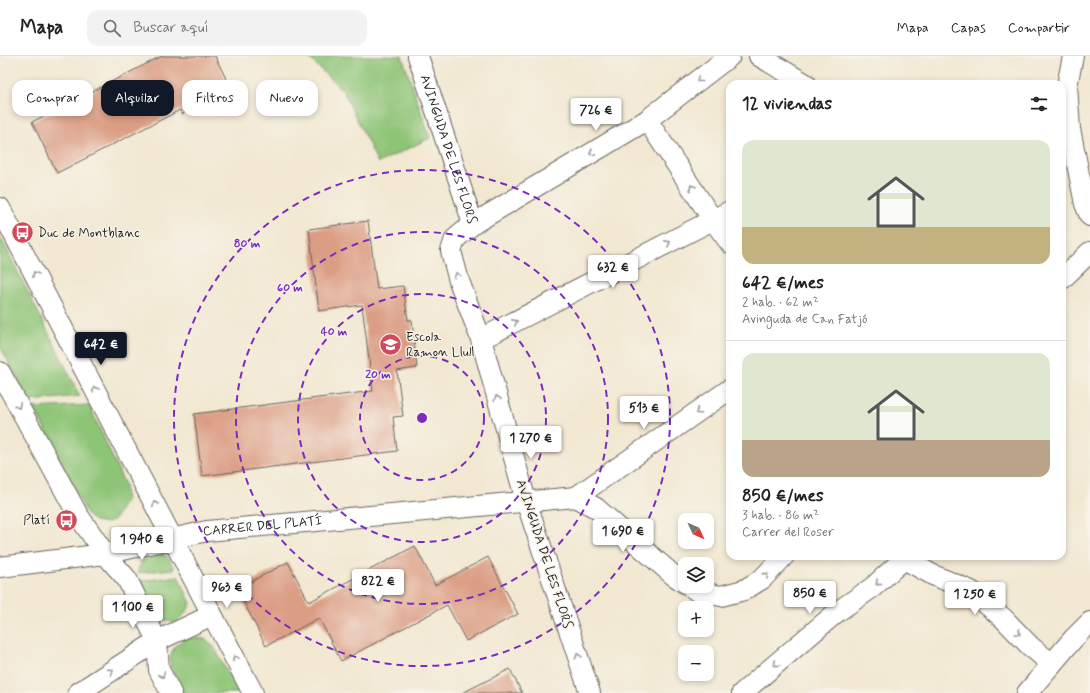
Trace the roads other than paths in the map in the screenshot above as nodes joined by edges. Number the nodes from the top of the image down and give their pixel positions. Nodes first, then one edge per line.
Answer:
1 (418, 56) edge
2 (730, 56) edge
3 (759, 56) edge
4 (1073, 56) edge
5 (799, 80) edge
6 (647, 120) junction
7 (1069, 158) edge
8 (0, 208) edge
9 (722, 216) edge
10 (1090, 216) edge
11 (473, 224) junction
12 (726, 230) edge
13 (1090, 252) edge
14 (1066, 275) edge
15 (481, 339) junction
16 (2, 380) edge
17 (726, 392) edge
18 (576, 497) junction
19 (526, 501) junction
20 (173, 538) junction
21 (105, 554) junction
22 (780, 560) edge
23 (902, 560) edge
24 (907, 560) edge
25 (0, 567) edge
26 (678, 578) edge
27 (707, 593) edge
28 (212, 615) junction
29 (1090, 622) edge
30 (156, 642) junction
31 (1052, 664) junction
32 (1035, 689) edge
33 (78, 693) edge
34 (171, 693) edge
35 (253, 693) edge
36 (590, 693) edge
37 (742, 693) edge

1 - 11 street, AVINGUDA DE LES FLORS
2 -> 6 street
3 - 5 street
4 - 7 street
9 -> 6 street
6 -> 11 street
7 - 10 street
20 -> 8 street
9 - 12 street
15 -> 9 street
15 -> 11 street, AVINGUDA DE LES FLORS
13 - 14 street
19 -> 15 street, AVINGUDA DE LES FLORS
16 -> 21 street
17 -> 18 street
18 - 19 street, CARRER DEL PLATÍ
18 - 26 street
19 - 20 street, CARRER DEL PLATÍ
36 -> 19 street, AVINGUDA DE LES FLORS
20 - 21 street, CARRER DEL PLATÍ
20 - 28 street
21 - 25 street, CARRER DEL PLATÍ
21 - 30 street
27 -> 22 street
23 -> 37 street
24 -> 31 street
28 - 30 street
35 -> 28 street
29 - 31 street
33 -> 30 street
30 -> 34 street
31 - 32 street

